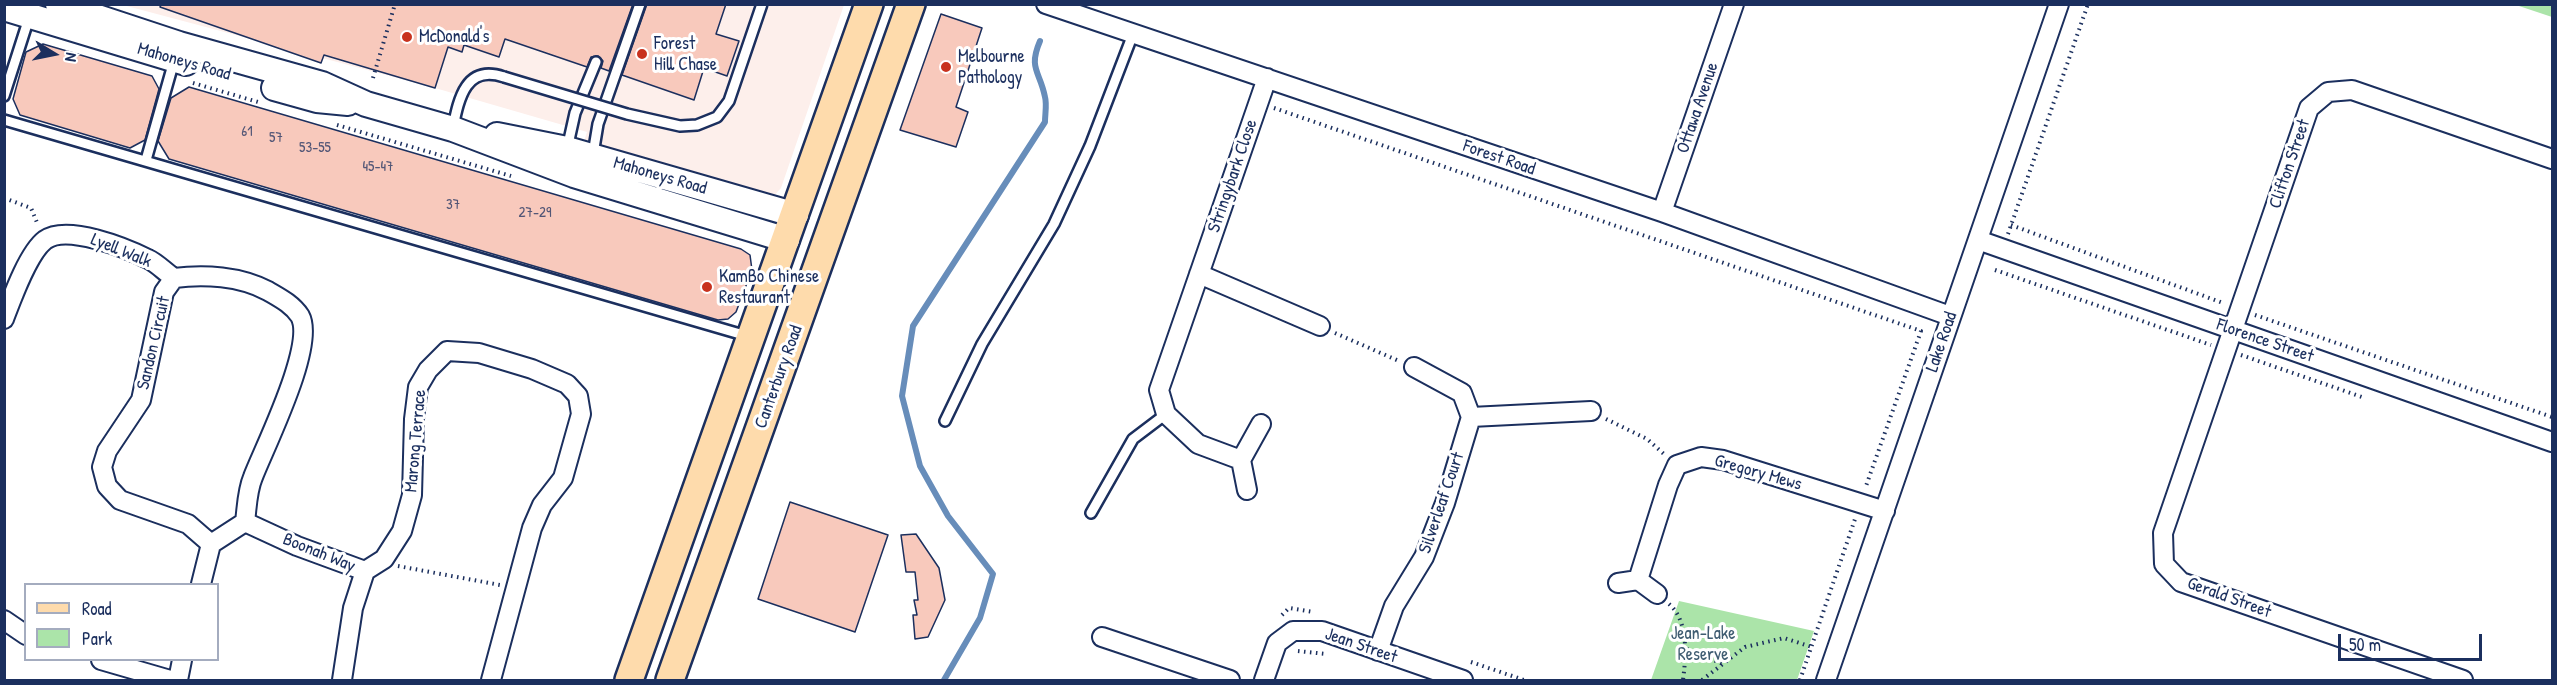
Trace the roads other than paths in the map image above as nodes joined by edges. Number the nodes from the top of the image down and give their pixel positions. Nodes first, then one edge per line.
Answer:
1 (58, 4) edge
2 (640, 4) edge
3 (762, 4) edge
4 (869, 4) edge
5 (911, 4) edge
6 (1046, 4) edge
7 (1734, 4) edge
8 (2059, 4) edge
9 (4, 8) edge
10 (30, 17) junction
11 (1134, 34) junction
12 (174, 60) junction
13 (596, 62) dead end
14 (1267, 78) junction
15 (4, 96) edge
16 (4, 120) edge
17 (453, 129) junction
18 (567, 149) junction
19 (593, 157) junction
20 (2553, 159) edge
21 (146, 160) junction
22 (574, 175) junction
23 (599, 183) junction
24 (1662, 212) junction
25 (796, 215) junction
26 (787, 240) junction
27 (1978, 240) junction
28 (828, 243) junction
29 (1199, 274) junction
30 (174, 278) junction
31 (1950, 316) junction
32 (4, 319) edge
33 (1320, 326) road end
34 (2233, 330) junction
35 (752, 337) junction
36 (1414, 367) road end
37 (1591, 411) road end
38 (1166, 414) junction
39 (1471, 417) junction
40 (945, 421) dead end
41 (1261, 424) dead end
42 (2553, 442) edge
43 (1241, 460) junction
44 (1247, 490) dead end
45 (1885, 512) junction
46 (1091, 513) dead end
47 (245, 522) junction
48 (211, 544) junction
49 (365, 572) junction
50 (1638, 580) junction
51 (201, 583) edge
52 (1618, 583) dead end
53 (1657, 594) road end
54 (4, 620) edge
55 (24, 634) edge
56 (1102, 637) dead end
57 (1378, 651) junction
58 (104, 661) edge
59 (182, 661) edge
60 (170, 681) edge
61 (178, 681) edge
62 (342, 681) edge
63 (491, 681) edge
64 (629, 681) edge
65 (670, 681) edge
66 (1230, 681) edge
67 (1264, 681) edge
68 (1463, 681) edge
69 (1826, 681) edge
70 (2463, 681) edge

1 - 12 main road, Mahoneys Road
2 - 19 lane
3 - 17 lane, bridge
4 - 25 main road
5 - 28 main road, Canterbury Road
6 - 11 street, Forest Road
7 - 24 street, Ottawa Avenue
8 - 27 street, Lake Road
9 - 10 main road, Mahoneys Road
10 - 12 main road, Mahoneys Road
10 - 15 lane
11 - 14 street, Forest Road
11 - 40 lane
12 - 17 main road, Mahoneys Road
12 - 21 lane
13 - 18 lane
14 - 24 street, Forest Road
14 - 29 street, Stringybark Close
16 - 21 lane
17 - 18 main road, Mahoneys Road
17 - 22 main road, Mahoneys Road
18 - 19 main road, Mahoneys Road
18 - 22 main road
19 - 23 main road
19 - 25 main road, Mahoneys Road
20 - 34 street, Clifton Street
21 - 35 lane
22 - 23 main road, Mahoneys Road
23 - 26 main road, Mahoneys Road
24 - 31 street, Forest Road
25 - 26 main road
25 - 28 main road
26 - 28 main road
26 - 35 main road
27 - 31 street, Lake Road
27 - 34 street, Florence Street
28 - 65 main road, Canterbury Road
29 - 33 street
29 - 38 street, Stringybark Close
30 - 32 street, Lyell Walk
30 - 47 street, Sandon Circuit
30 - 48 street, Sandon Circuit
31 - 45 street, Lake Road
34 - 42 street, Florence Street
34 - 70 street, Gerald Street
35 - 64 main road
36 - 39 street
37 - 39 street
38 - 43 street
38 - 46 lane
39 - 57 street, Silverleaf Court
41 - 43 street
43 - 44 street
45 - 50 street, Gregory Mews
45 - 69 street, Lake Road
47 - 48 street
47 - 49 street, Boonah Way
48 - 51 street
49 - 62 street, Boonah Way
49 - 63 street, Marong Terrace
50 - 52 street
50 - 53 street
54 - 55 street
56 - 66 street
57 - 67 street, Jean Street
57 - 68 street, Jean Street
58 - 60 street
59 - 61 street

